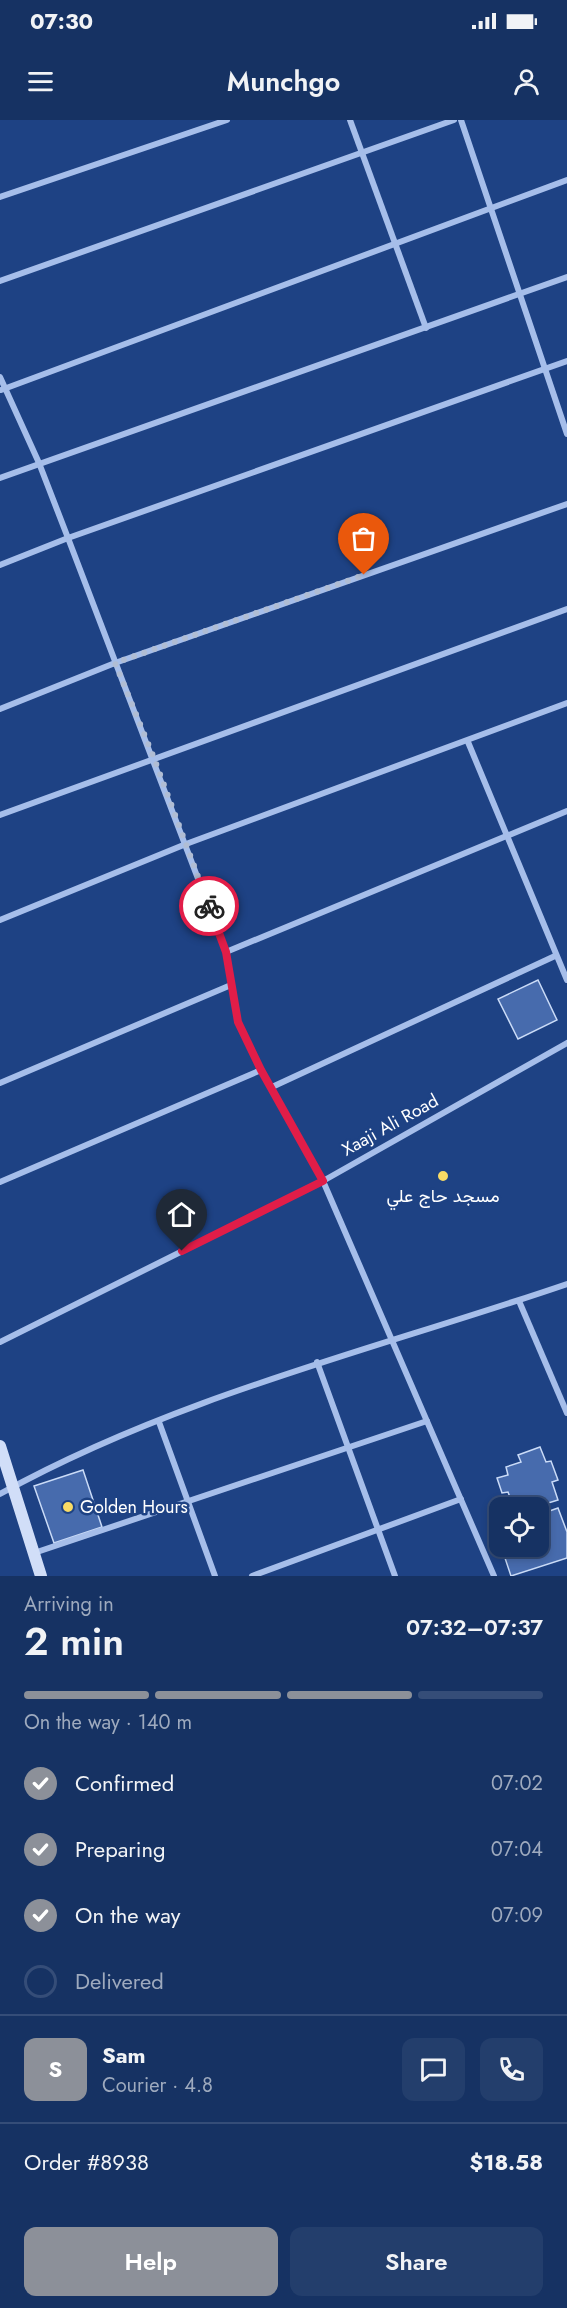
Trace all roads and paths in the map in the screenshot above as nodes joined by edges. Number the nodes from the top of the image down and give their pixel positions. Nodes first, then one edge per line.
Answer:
1 (227, 120) edge
2 (350, 120) edge
3 (454, 120) edge
4 (461, 120) edge
5 (362, 153) junction
6 (567, 180) edge
7 (0, 197) edge
8 (490, 208) junction
9 (395, 244) junction
10 (567, 277) edge
11 (0, 281) edge
12 (520, 295) junction
13 (426, 328) junction
14 (567, 361) edge
15 (545, 369) junction
16 (0, 377) edge
17 (2, 389) edge
18 (567, 434) edge
19 (39, 463) junction
20 (0, 478) edge
21 (567, 504) edge
22 (68, 538) junction
23 (0, 565) edge
24 (567, 609) edge
25 (115, 663) junction
26 (567, 704) edge
27 (0, 709) edge
28 (468, 742) junction
29 (154, 758) junction
30 (567, 811) edge
31 (0, 815) edge
32 (507, 836) junction
33 (186, 844) junction
34 (0, 920) edge
35 (226, 952) junction
36 (555, 956) junction
37 (567, 980) edge
38 (231, 985) junction
39 (567, 1043) edge
40 (261, 1070) junction
41 (0, 1083) edge
42 (272, 1086) junction
43 (323, 1181) junction
44 (0, 1182) edge
45 (567, 1284) edge
46 (519, 1300) junction
47 (392, 1341) junction
48 (0, 1342) edge
49 (317, 1362) junction
50 (567, 1413) edge
51 (427, 1421) junction
52 (159, 1422) junction
53 (349, 1445) junction
54 (0, 1446) edge
55 (13, 1487) junction
56 (0, 1494) edge
57 (461, 1499) junction
58 (187, 1500) junction
59 (379, 1528) junction
60 (34, 1553) junction
61 (41, 1576) edge
62 (215, 1576) edge
63 (252, 1576) edge
64 (395, 1576) edge
65 (494, 1576) edge

1 - 7 street
2 - 5 street
3 - 5 street
4 - 8 street
5 - 9 street
5 - 11 street
6 - 8 street
8 - 9 street
8 - 12 street
9 - 13 street
9 - 17 street
10 - 12 street
12 - 13 street
12 - 15 street
13 - 19 street
14 - 15 street
15 - 18 street
15 - 22 street
16 - 17 street
17 - 19 street
19 - 20 street
19 - 22 street
21 - 25 street
22 - 23 street
22 - 25 street
24 - 29 street
25 - 27 street
25 - 29 street
26 - 28 street
28 - 32 street
28 - 33 street
29 - 31 street
29 - 33 street
30 - 32 street
32 - 35 street
32 - 36 street
33 - 34 street
33 - 35 street
35 - 38 street
36 - 37 street
36 - 42 street
38 - 40 street
38 - 41 street
39 - 43 street, Xaaji Ali Road
40 - 42 street
40 - 44 street
42 - 43 street
43 - 47 street
43 - 48 street, Xaaji Ali Road
45 - 46 street
46 - 47 street
46 - 50 street
47 - 49 street
47 - 51 street
49 - 52 street
49 - 53 street
51 - 53 street
51 - 57 street
52 - 55 street
52 - 58 street
53 - 58 street
53 - 59 street
54 - 55 street
55 - 56 street
55 - 60 street
57 - 59 street
57 - 65 street
58 - 60 street
58 - 62 street
59 - 63 street
59 - 64 street
60 - 61 street

